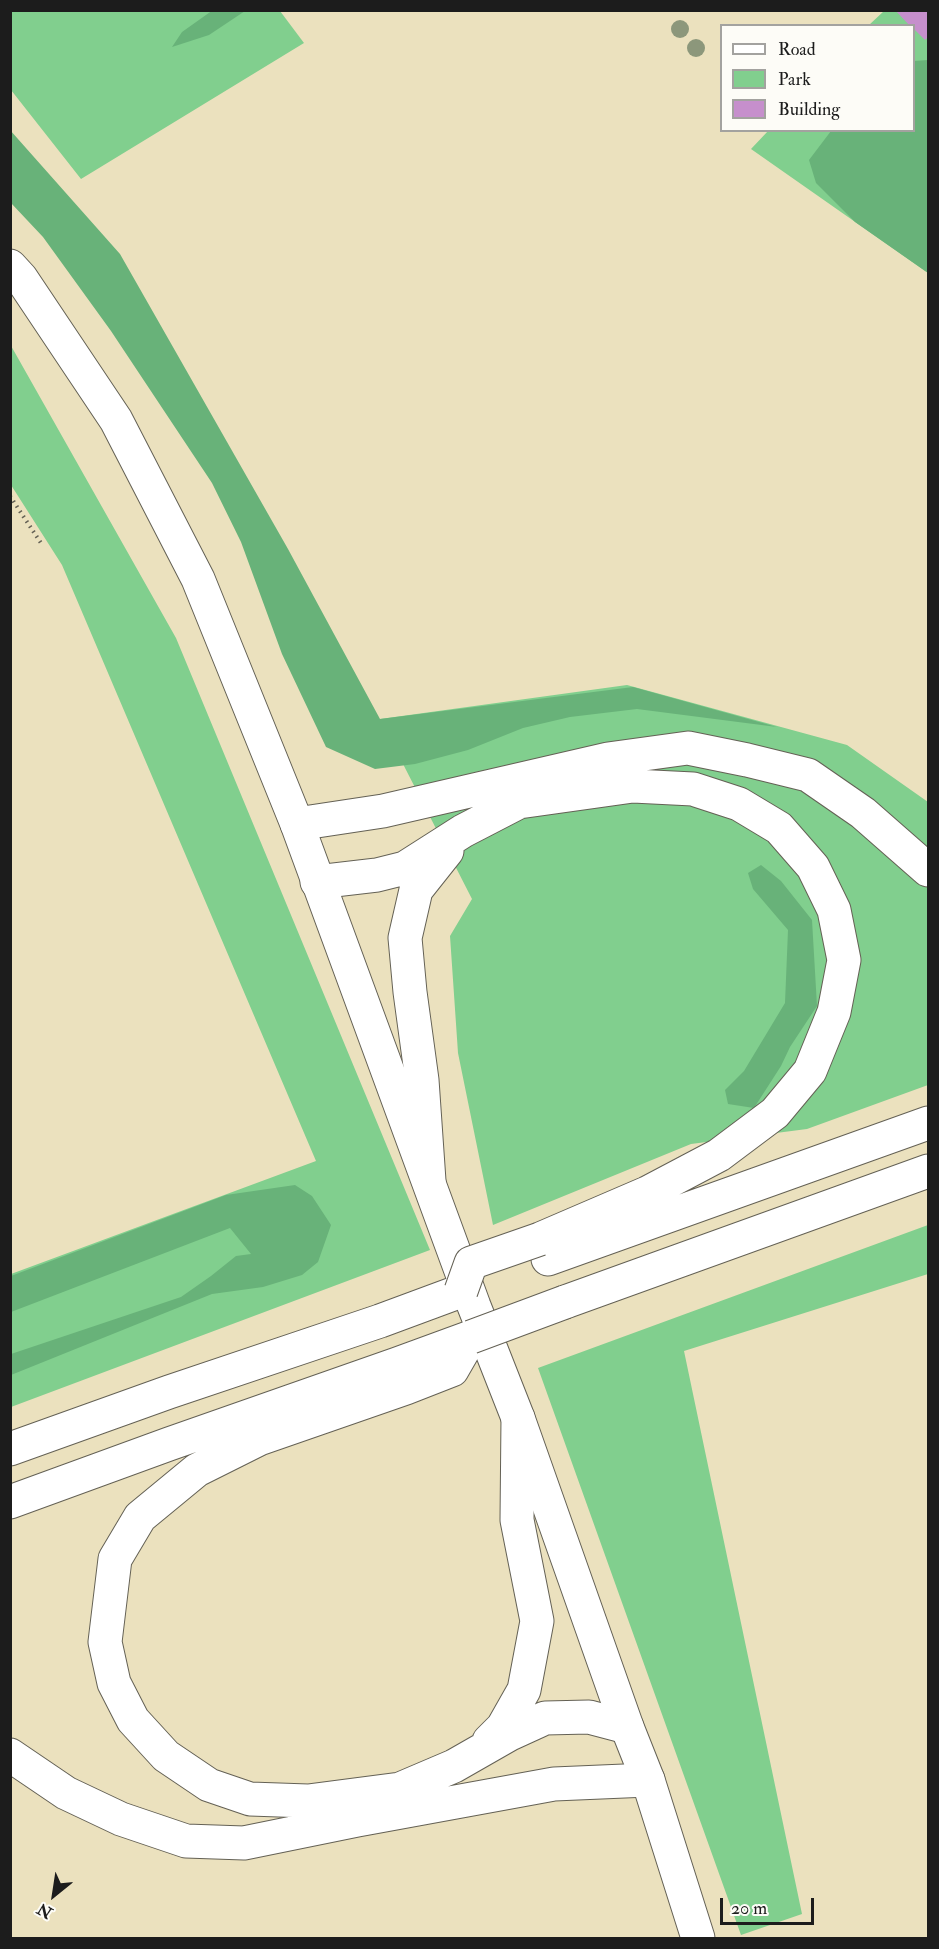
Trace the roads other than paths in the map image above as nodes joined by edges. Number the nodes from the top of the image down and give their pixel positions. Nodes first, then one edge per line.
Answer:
1 (10, 266) edge
2 (297, 824) junction
3 (463, 831) junction
4 (928, 870) edge
5 (317, 882) junction
6 (928, 1123) edge
7 (928, 1171) edge
8 (429, 1181) junction
9 (544, 1249) junction
10 (401, 1376) junction
11 (518, 1418) junction
12 (10, 1449) edge
13 (10, 1502) edge
14 (627, 1726) junction
15 (478, 1752) junction
16 (10, 1755) edge
17 (648, 1779) junction
18 (698, 1938) edge

1 - 2 main road
2 - 4 main road
2 - 5 main road
3 - 5 main road
3 - 8 main road
3 - 9 main road
5 - 8 main road
6 - 9 main road
7 - 10 main road, bridge
8 - 11 main road
9 - 12 main road
10 - 13 main road
10 - 15 main road
11 - 14 main road
11 - 15 main road
14 - 15 main road
14 - 17 main road
16 - 17 main road
17 - 18 main road

